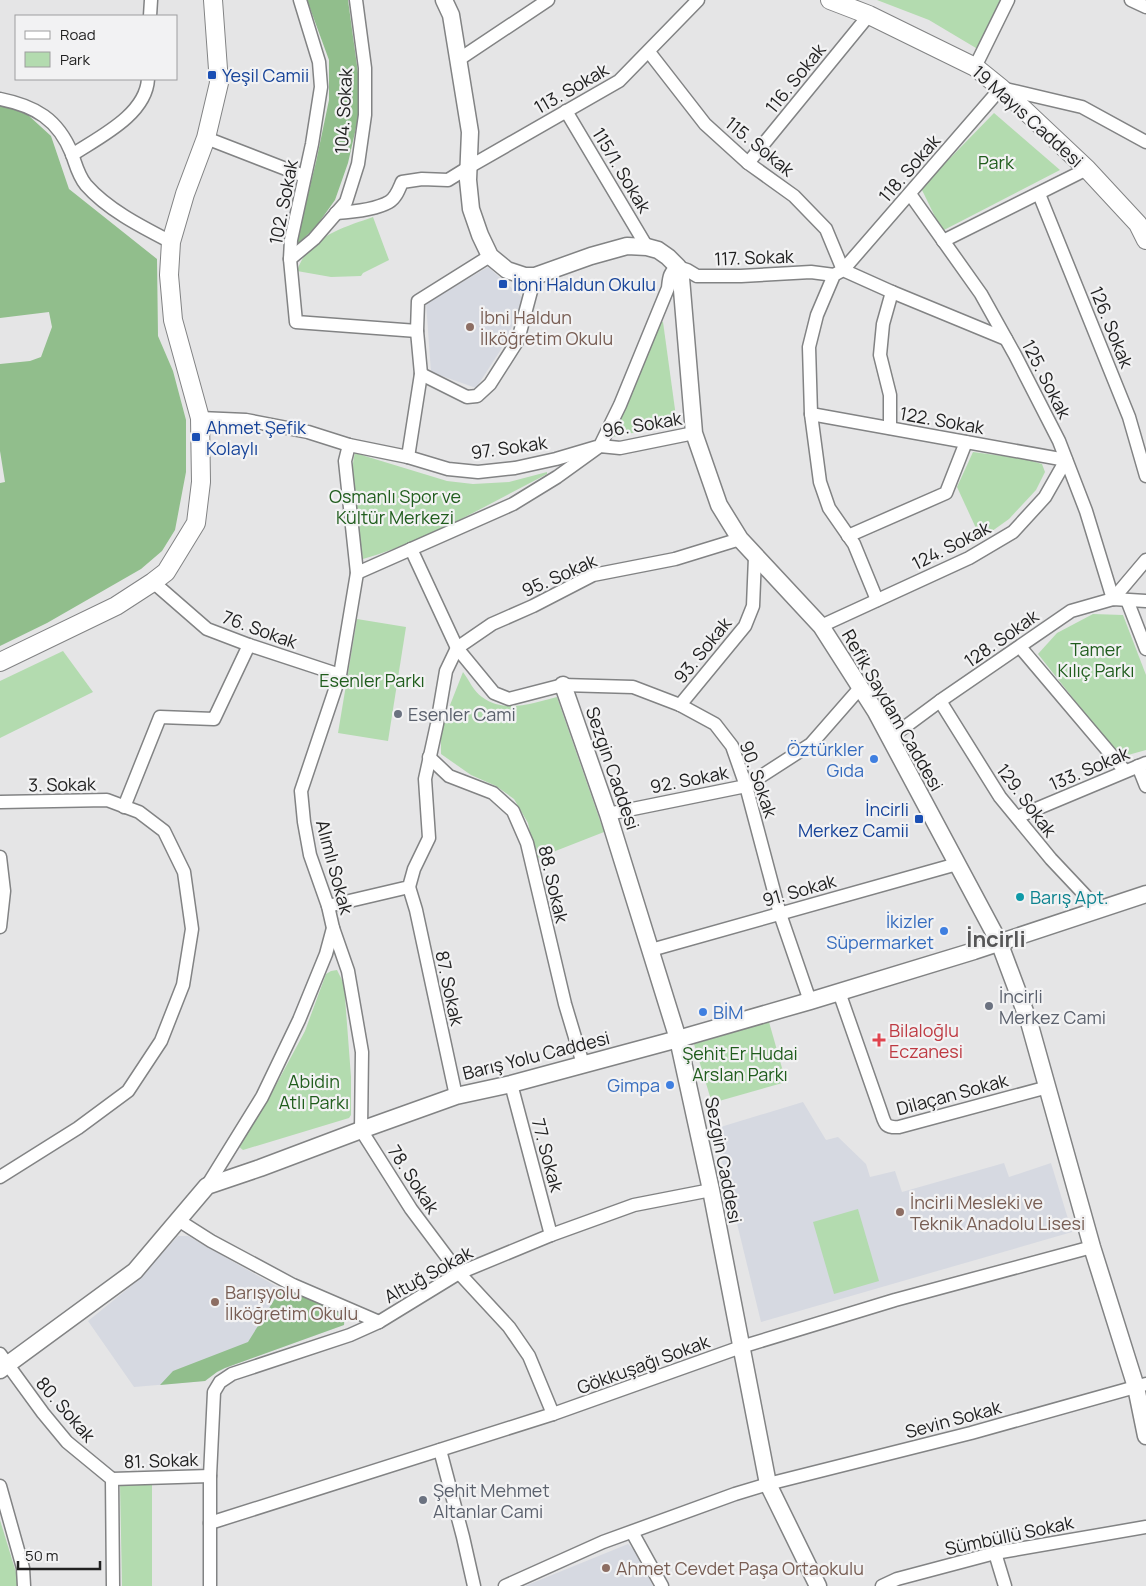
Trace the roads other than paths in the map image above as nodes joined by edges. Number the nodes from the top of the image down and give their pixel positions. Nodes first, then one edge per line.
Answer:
1 (151, 0) edge
2 (214, 0) edge
3 (300, 0) edge
4 (356, 0) edge
5 (444, 0) edge
6 (548, 0) edge
7 (698, 0) edge
8 (830, 0) edge
9 (1008, 0) edge
10 (1130, 0) edge
11 (1146, 7) edge
12 (150, 15) edge
13 (870, 15) junction
14 (649, 52) junction
15 (458, 60) junction
16 (975, 67) junction
17 (148, 80) edge
18 (1001, 88) junction
19 (0, 100) edge
20 (566, 111) junction
21 (206, 138) junction
22 (1146, 142) edge
23 (72, 155) junction
24 (748, 163) junction
25 (468, 166) junction
26 (1087, 169) junction
27 (304, 176) junction
28 (910, 194) junction
29 (1039, 194) junction
30 (336, 213) junction
31 (1146, 240) edge
32 (944, 241) junction
33 (170, 242) junction
34 (647, 247) junction
35 (490, 256) junction
36 (290, 259) junction
37 (678, 267) junction
38 (839, 273) junction
39 (535, 276) junction
40 (892, 292) junction
41 (417, 331) junction
42 (1006, 339) junction
43 (422, 374) junction
44 (811, 414) junction
45 (200, 418) junction
46 (890, 428) junction
47 (694, 433) junction
48 (966, 442) junction
49 (348, 444) junction
50 (600, 446) junction
51 (408, 458) junction
52 (1066, 460) junction
53 (1146, 476) edge
54 (848, 536) junction
55 (740, 540) junction
56 (411, 549) junction
57 (755, 557) junction
58 (1146, 560) edge
59 (357, 573) junction
60 (153, 582) junction
61 (1113, 599) junction
62 (877, 600) junction
63 (1127, 600) junction
64 (1146, 601) edge
65 (821, 626) junction
66 (249, 646) junction
67 (1020, 647) junction
68 (457, 648) junction
69 (1146, 649) edge
70 (0, 662) edge
71 (340, 675) junction
72 (563, 685) junction
73 (860, 688) junction
74 (940, 701) junction
75 (680, 705) junction
76 (890, 738) junction
77 (429, 757) junction
78 (1142, 764) edge
79 (1125, 771) junction
80 (746, 786) junction
81 (1146, 786) edge
82 (0, 802) edge
83 (124, 807) junction
84 (608, 814) junction
85 (1017, 817) junction
86 (0, 857) edge
87 (957, 864) junction
88 (409, 887) junction
89 (1146, 894) edge
90 (328, 906) junction
91 (1100, 910) junction
92 (780, 914) junction
93 (0, 927) edge
94 (333, 928) junction
95 (998, 942) junction
96 (651, 950) junction
97 (839, 992) junction
98 (810, 1001) junction
99 (678, 1039) junction
100 (583, 1064) junction
101 (511, 1084) junction
102 (1048, 1087) junction
103 (456, 1096) junction
104 (361, 1130) junction
105 (0, 1176) edge
106 (207, 1186) junction
107 (711, 1190) junction
108 (178, 1220) junction
109 (551, 1235) junction
110 (1092, 1247) junction
111 (459, 1272) junction
112 (379, 1322) junction
113 (741, 1347) junction
114 (2, 1363) edge
115 (1141, 1385) edge
116 (553, 1414) junction
117 (1146, 1436) edge
118 (440, 1450) junction
119 (210, 1476) junction
120 (112, 1479) junction
121 (768, 1484) junction
122 (0, 1486) edge
123 (210, 1523) junction
124 (1146, 1527) edge
125 (632, 1532) junction
126 (994, 1553) junction
127 (24, 1586) edge
128 (113, 1586) edge
129 (210, 1586) edge
130 (474, 1586) edge
131 (505, 1586) edge
132 (662, 1586) edge
133 (818, 1586) edge
134 (882, 1586) edge
135 (1005, 1586) edge

1 - 12 street
2 - 21 main road
3 - 27 street, 102. Sokak
4 - 30 street, 104. Sokak
5 - 15 street
6 - 15 street
7 - 14 street, 113. Sokak
8 - 13 main road, 19 Mayıs Caddesi
9 - 16 street
10 - 11 street
13 - 16 main road, 19 Mayıs Caddesi
13 - 24 street, 116. Sokak
14 - 20 street, 113. Sokak
14 - 24 street, 115. Sokak
15 - 25 street
16 - 18 main road, 19 Mayıs Caddesi
17 - 23 street
18 - 22 street
18 - 26 main road, 19 Mayıs Caddesi
18 - 28 street, 118. Sokak
19 - 23 street
20 - 25 street, 113. Sokak
20 - 34 street, 115/1. Sokak
21 - 27 street
21 - 33 main road
23 - 33 street
24 - 38 street, 115. Sokak
25 - 30 street, 113. Sokak
25 - 35 street
26 - 29 street
26 - 31 main road, 19 Mayıs Caddesi
27 - 36 street, 102. Sokak
28 - 32 street, 125. Sokak
28 - 38 street, 118. Sokak
29 - 32 street
29 - 53 street, 126. Sokak
30 - 36 street, 104. Sokak
32 - 42 street, 125. Sokak
33 - 45 main road
34 - 37 street
34 - 39 street
35 - 39 street
35 - 41 street
36 - 41 street, 102. Sokak
37 - 38 street, 117. Sokak
37 - 47 street, Refik Saydam Caddesi
37 - 50 street
38 - 40 street, 117. Sokak
38 - 44 street, 118. Sokak
39 - 43 street
40 - 42 street, 117. Sokak
40 - 46 street
41 - 43 street
42 - 52 street, 125. Sokak
43 - 51 street
44 - 46 street, 122. Sokak
44 - 54 street, 118. Sokak
45 - 49 street, 97. Sokak
45 - 60 main road
46 - 48 street, 122. Sokak
47 - 50 street, 96. Sokak
47 - 55 street, Refik Saydam Caddesi
48 - 52 street, 122. Sokak
48 - 54 street
49 - 51 street, 97. Sokak
49 - 59 street, Alımlı Sokak
50 - 51 street, 97. Sokak
50 - 56 street, 96. Sokak
52 - 61 street, 125. Sokak
52 - 62 street, 124. Sokak
54 - 62 street, 118. Sokak
55 - 57 street, Refik Saydam Caddesi
55 - 68 street, 95. Sokak
56 - 59 street, 96. Sokak
56 - 68 street, 90. Sokak
57 - 65 street, Refik Saydam Caddesi
57 - 75 street, 93. Sokak
58 - 61 street
59 - 71 street, Alımlı Sokak
60 - 66 street, 76. Sokak
60 - 70 main road
61 - 63 street, 128. Sokak
61 - 67 street, 128. Sokak
62 - 65 street, 124. Sokak
63 - 64 street, 128. Sokak
63 - 69 street
65 - 73 street, Refik Saydam Caddesi
66 - 71 street, 76. Sokak
66 - 83 street
67 - 74 street, 128. Sokak
67 - 79 street
68 - 72 street, 90. Sokak
68 - 77 street
71 - 90 street, Alımlı Sokak
72 - 75 street, 90. Sokak
72 - 84 street, Sezgin Caddesi
73 - 76 street, Refik Saydam Caddesi
73 - 80 street, 92. Sokak
74 - 76 street, 128. Sokak
74 - 85 street, 129. Sokak
75 - 80 street, 90. Sokak
76 - 87 street, Refik Saydam Caddesi
77 - 88 street
77 - 100 street, 88. Sokak
78 - 79 street, 133. Sokak
78 - 81 street
79 - 85 street, 133. Sokak
80 - 84 street, 92. Sokak
80 - 92 street, 90. Sokak
82 - 83 street, 3. Sokak
83 - 105 street, 3. Sokak
84 - 96 street, Sezgin Caddesi
85 - 91 street, 129. Sokak
86 - 93 street
87 - 92 street, 91. Sokak
87 - 95 street, Refik Saydam Caddesi
88 - 90 street
88 - 103 street, 87. Sokak
89 - 91 street, Barış Yolu Caddesi
90 - 94 street, Alımlı Sokak
91 - 95 street, Barış Yolu Caddesi
92 - 96 street, 91. Sokak
92 - 98 street, 90. Sokak
94 - 104 street
94 - 106 street, Alımlı Sokak
95 - 97 street, Barış Yolu Caddesi
95 - 102 street, Refik Saydam Caddesi
96 - 99 street, Sezgin Caddesi
97 - 98 street, Barış Yolu Caddesi
97 - 102 street, Dilaçan Sokak
98 - 99 street, Barış Yolu Caddesi
99 - 100 street, Barış Yolu Caddesi
99 - 107 street, Sezgin Caddesi
100 - 101 street, Barış Yolu Caddesi
101 - 103 street, Barış Yolu Caddesi
101 - 109 street, 77. Sokak
102 - 110 street, Refik Saydam Caddesi
103 - 104 street, Barış Yolu Caddesi
104 - 106 street, Barış Yolu Caddesi
104 - 111 street, 78. Sokak
106 - 108 street
107 - 109 street, Altuğ Sokak
107 - 113 street, Sezgin Caddesi
108 - 112 street
108 - 114 street
109 - 111 street, Altuğ Sokak
110 - 113 street, Gökkuşağı Sokak
110 - 115 street, Refik Saydam Caddesi
111 - 112 street, Altuğ Sokak
111 - 116 street, 78. Sokak
112 - 119 street, Altuğ Sokak
113 - 116 street, Gökkuşağı Sokak
113 - 121 street, Sezgin Caddesi
114 - 120 street, 80. Sokak
115 - 117 street, Refik Saydam Caddesi
115 - 121 street, Sevin Sokak
116 - 118 street, Gökkuşağı Sokak
118 - 123 street, Gökkuşağı Sokak
118 - 130 street
119 - 120 street, 81. Sokak
119 - 123 street, Altuğ Sokak
120 - 128 street
121 - 125 street, Sevin Sokak
121 - 133 street, Sezgin Caddesi
122 - 127 street
123 - 129 street, Altuğ Sokak
124 - 126 street, Sümbüllü Sokak
125 - 131 street, Sevin Sokak
125 - 132 street
126 - 134 street, Sümbüllü Sokak
126 - 135 street

